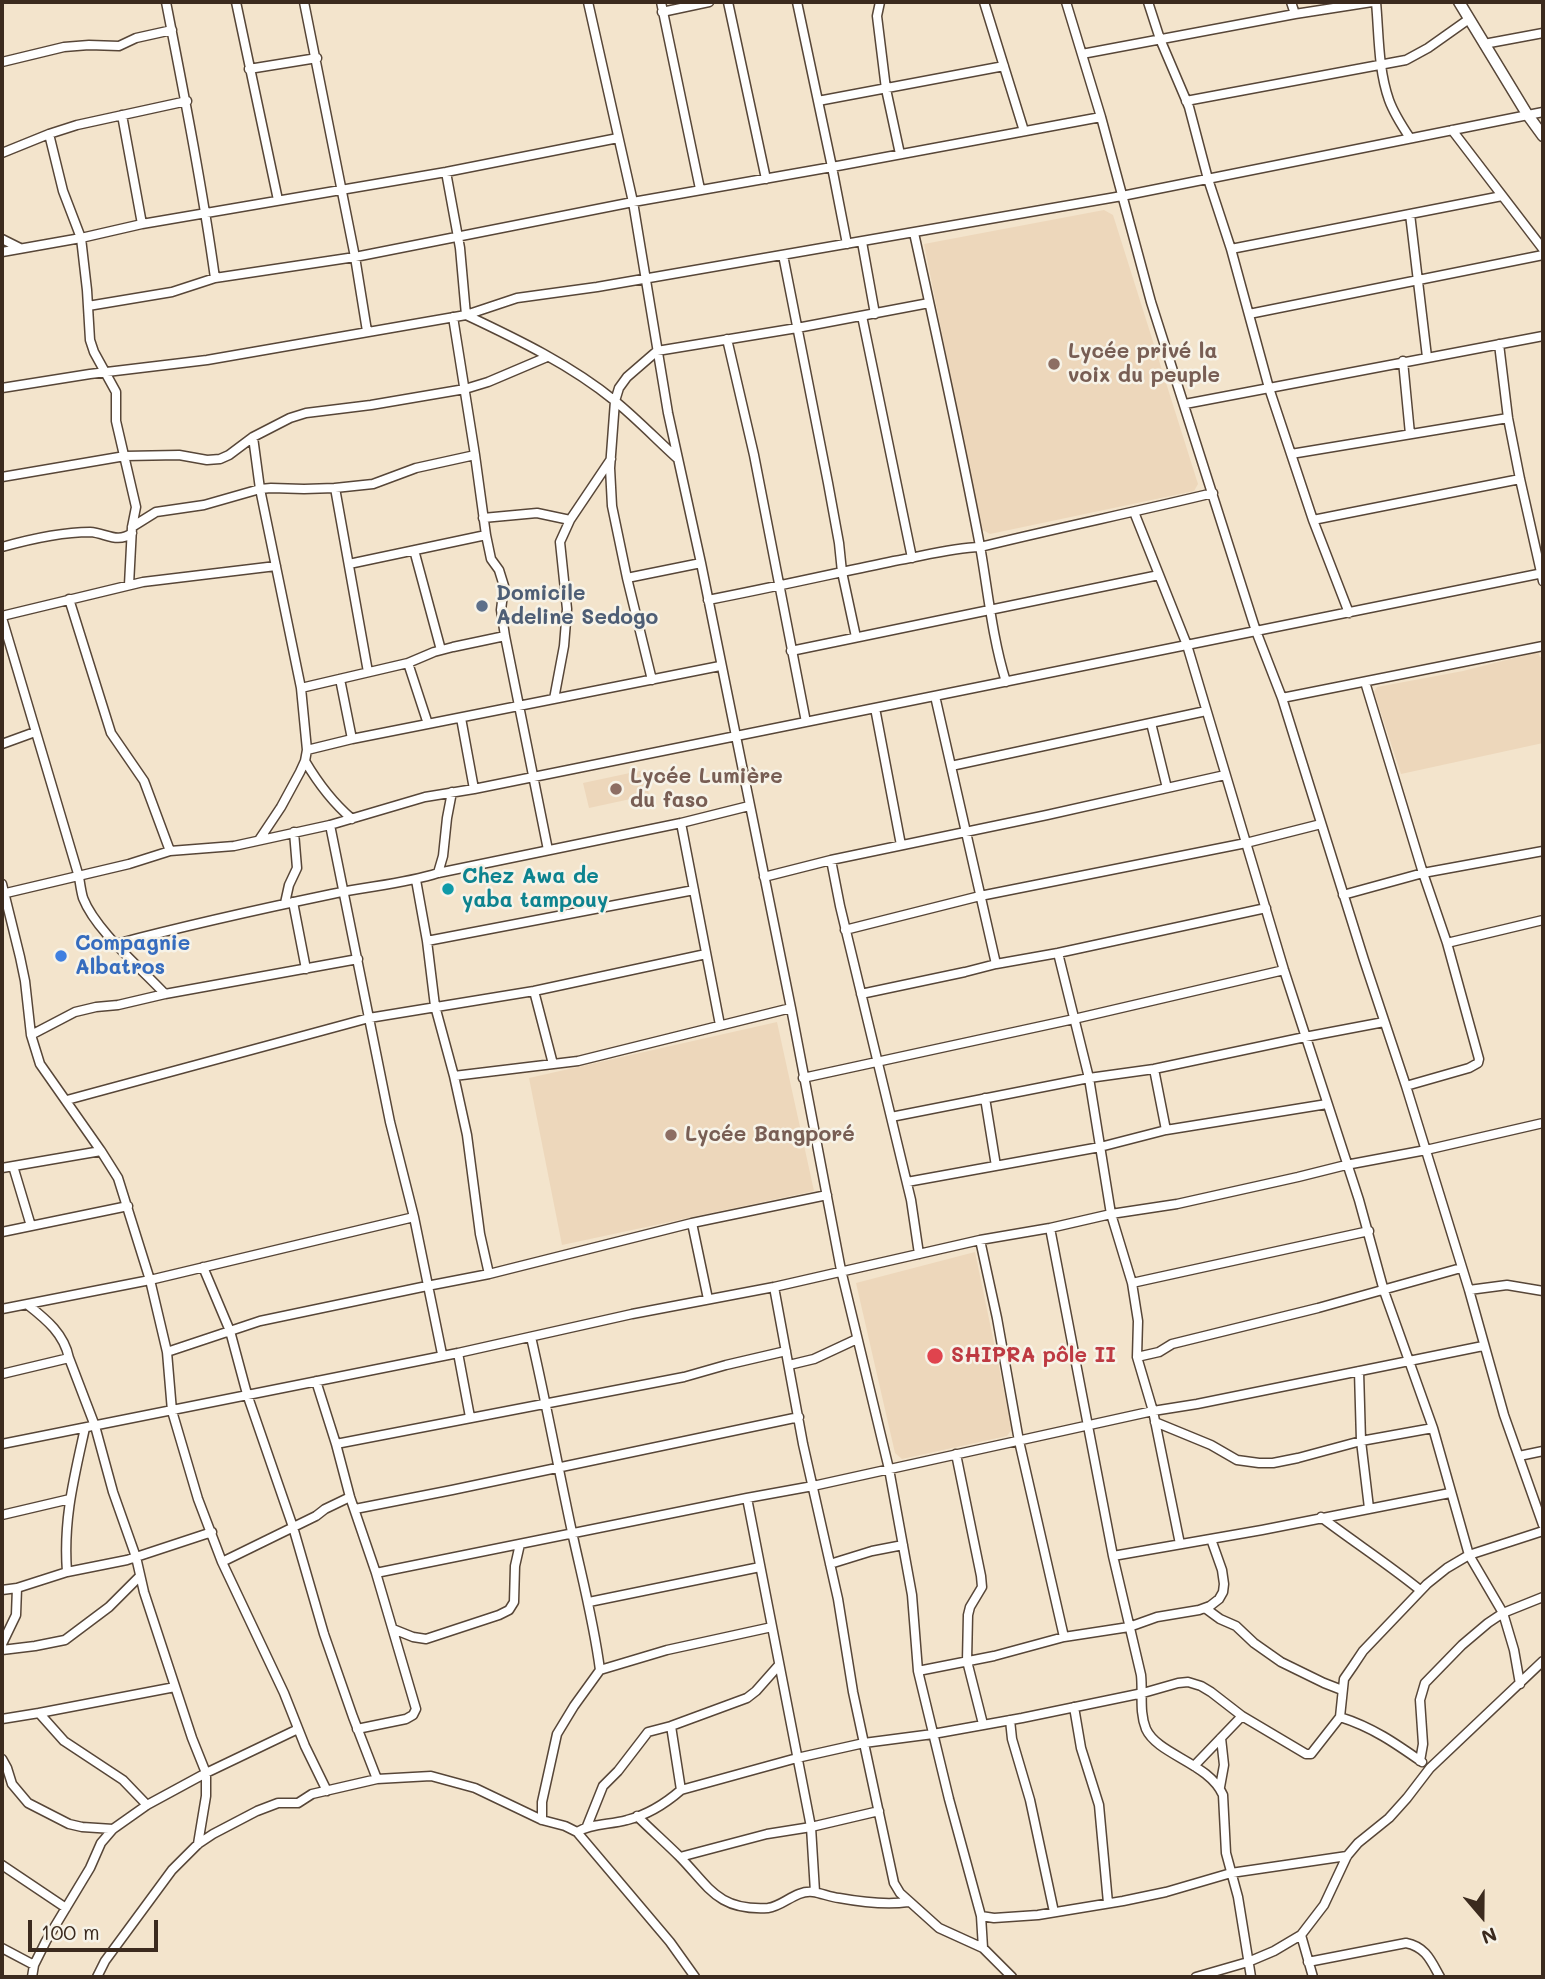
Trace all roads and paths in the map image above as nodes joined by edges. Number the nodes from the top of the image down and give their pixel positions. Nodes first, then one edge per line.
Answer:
1 (166, 2) edge
2 (236, 2) edge
3 (304, 2) edge
4 (588, 2) edge
5 (661, 2) edge
6 (709, 2) edge
7 (728, 2) edge
8 (797, 2) edge
9 (880, 2) edge
10 (984, 2) edge
11 (1066, 2) edge
12 (1148, 2) edge
13 (1291, 2) edge
14 (1374, 2) edge
15 (1459, 2) edge
16 (662, 12) junction
17 (1295, 13) junction
18 (1469, 19) junction
19 (172, 30) junction
20 (1543, 33) edge
21 (1160, 39) junction
22 (1484, 44) junction
23 (1082, 54) junction
24 (317, 58) junction
25 (2, 62) edge
26 (1381, 65) junction
27 (1004, 66) junction
28 (249, 69) junction
29 (886, 89) junction
30 (187, 101) junction
31 (1186, 101) junction
32 (818, 102) junction
33 (1543, 112) edge
34 (1527, 114) junction
35 (121, 115) junction
36 (1101, 117) junction
37 (1452, 130) junction
38 (1024, 131) junction
39 (49, 134) junction
40 (1543, 136) edge
41 (618, 138) junction
42 (1410, 138) junction
43 (2, 153) edge
44 (900, 154) junction
45 (832, 167) junction
46 (446, 172) junction
47 (766, 179) junction
48 (1208, 180) junction
49 (342, 189) junction
50 (701, 189) junction
51 (1122, 196) junction
52 (1502, 196) junction
53 (278, 200) junction
54 (633, 202) junction
55 (206, 214) junction
56 (1410, 214) junction
57 (142, 224) junction
58 (914, 233) junction
59 (457, 236) junction
60 (81, 238) junction
61 (2, 239) edge
62 (862, 242) junction
63 (847, 244) junction
64 (20, 248) junction
65 (1231, 249) junction
66 (2, 252) edge
67 (783, 255) junction
68 (1543, 255) edge
69 (355, 257) junction
70 (215, 278) junction
71 (645, 279) junction
72 (1418, 280) junction
73 (929, 303) junction
74 (88, 306) junction
75 (875, 314) junction
76 (1249, 314) junction
77 (466, 316) junction
78 (862, 316) junction
79 (453, 317) junction
80 (797, 328) junction
81 (367, 331) junction
82 (1543, 336) edge
83 (727, 339) junction
84 (1499, 344) junction
85 (657, 351) junction
86 (547, 357) junction
87 (1427, 357) junction
88 (1404, 361) junction
89 (105, 373) junction
90 (2, 388) edge
91 (1269, 388) junction
92 (465, 389) junction
93 (615, 401) junction
94 (1185, 404) junction
95 (1508, 418) junction
96 (1410, 435) junction
97 (253, 437) junction
98 (1291, 454) junction
99 (475, 455) junction
100 (125, 456) junction
101 (611, 459) junction
102 (678, 459) junction
103 (2, 477) edge
104 (1520, 479) junction
105 (335, 488) junction
106 (260, 489) junction
107 (1213, 493) junction
108 (1134, 512) junction
109 (483, 518) junction
110 (570, 520) junction
111 (1313, 520) junction
112 (132, 530) junction
113 (486, 535) junction
114 (2, 547) edge
115 (980, 547) junction
116 (414, 550) junction
117 (912, 558) junction
118 (701, 563) junction
119 (349, 564) junction
120 (276, 566) junction
121 (842, 572) junction
122 (1159, 575) junction
123 (1543, 576) edge
124 (627, 578) junction
125 (129, 585) junction
126 (779, 587) junction
127 (69, 599) junction
128 (708, 600) junction
129 (989, 610) junction
130 (1349, 613) junction
131 (2, 617) edge
132 (1256, 631) junction
133 (505, 636) junction
134 (856, 637) junction
135 (1187, 645) junction
136 (1543, 646) edge
137 (441, 650) junction
138 (791, 651) junction
139 (408, 663) junction
140 (720, 666) junction
141 (368, 672) junction
142 (340, 679) junction
143 (652, 680) junction
144 (1006, 682) junction
145 (1365, 682) junction
146 (301, 688) junction
147 (935, 696) junction
148 (1282, 698) junction
149 (555, 699) junction
150 (519, 706) junction
151 (875, 708) junction
152 (1206, 711) junction
153 (461, 718) junction
154 (806, 722) junction
155 (1151, 723) junction
156 (428, 724) junction
157 (35, 732) junction
158 (735, 736) junction
159 (352, 739) junction
160 (2, 744) edge
161 (307, 750) junction
162 (305, 761) junction
163 (951, 766) junction
164 (1225, 775) junction
165 (534, 777) junction
166 (1167, 788) junction
167 (474, 789) junction
168 (452, 792) junction
169 (750, 806) junction
170 (352, 819) junction
171 (681, 823) junction
172 (1321, 824) junction
173 (330, 825) junction
174 (294, 832) junction
175 (966, 832) junction
176 (259, 840) junction
177 (1246, 843) junction
178 (901, 845) junction
179 (548, 850) junction
180 (170, 851) junction
181 (1543, 851) edge
182 (831, 860) junction
183 (438, 873) junction
184 (1423, 873) junction
185 (79, 877) junction
186 (764, 877) junction
187 (416, 880) junction
188 (2, 884) edge
189 (694, 890) junction
190 (344, 891) junction
191 (3, 894) edge
192 (1343, 895) junction
193 (980, 896) junction
194 (289, 903) junction
195 (1266, 908) junction
196 (1543, 920) edge
197 (845, 930) junction
198 (427, 941) junction
199 (1447, 943) junction
200 (116, 944) junction
201 (1058, 953) junction
202 (706, 954) junction
203 (358, 960) junction
204 (996, 964) junction
205 (306, 969) junction
206 (1284, 970) junction
207 (534, 991) junction
208 (164, 994) junction
209 (861, 994) junction
210 (435, 1006) junction
211 (791, 1008) junction
212 (369, 1018) junction
213 (1074, 1019) junction
214 (1384, 1022) junction
215 (720, 1025) junction
216 (31, 1035) junction
217 (1305, 1037) junction
218 (877, 1062) junction
219 (553, 1064) junction
220 (1154, 1069) junction
221 (454, 1076) junction
222 (1089, 1078) junction
223 (803, 1079) junction
224 (1406, 1086) junction
225 (985, 1098) junction
226 (67, 1100) junction
227 (1327, 1104) junction
228 (891, 1116) junction
229 (1543, 1123) edge
230 (1166, 1130) junction
231 (1100, 1147) junction
232 (102, 1150) junction
233 (1426, 1150) junction
234 (1346, 1165) junction
235 (12, 1166) junction
236 (996, 1166) junction
237 (2, 1168) edge
238 (907, 1182) junction
239 (827, 1195) junction
240 (128, 1206) junction
241 (1111, 1214) junction
242 (414, 1217) junction
243 (692, 1223) junction
244 (31, 1226) junction
245 (1050, 1228) junction
246 (1368, 1231) junction
247 (2, 1233) edge
248 (980, 1240) junction
249 (919, 1254) junction
250 (203, 1267) junction
251 (1461, 1268) junction
252 (841, 1270) junction
253 (489, 1274) junction
254 (150, 1280) junction
255 (1132, 1283) junction
256 (427, 1286) junction
257 (774, 1287) junction
258 (1469, 1290) junction
259 (1384, 1291) junction
260 (1543, 1292) edge
261 (708, 1299) junction
262 (28, 1305) junction
263 (2, 1309) edge
264 (230, 1331) junction
265 (531, 1337) junction
266 (856, 1339) junction
267 (1483, 1346) junction
268 (786, 1351) junction
269 (167, 1352) junction
270 (458, 1353) junction
271 (442, 1354) junction
272 (1137, 1357) junction
273 (69, 1358) junction
274 (1410, 1361) junction
275 (789, 1365) junction
276 (1359, 1371) junction
277 (2, 1374) edge
278 (316, 1381) junction
279 (247, 1394) junction
280 (547, 1403) junction
281 (172, 1411) junction
282 (1153, 1411) junction
283 (470, 1417) junction
284 (799, 1417) junction
285 (1155, 1422) junction
286 (95, 1426) junction
287 (1088, 1427) junction
288 (85, 1428) junction
289 (1433, 1428) junction
290 (1018, 1441) junction
291 (1361, 1441) junction
292 (2, 1444) edge
293 (336, 1444) junction
294 (1543, 1451) edge
295 (956, 1454) junction
296 (1519, 1456) junction
297 (558, 1467) junction
298 (889, 1469) junction
299 (813, 1486) junction
300 (1450, 1493) junction
301 (350, 1497) junction
302 (747, 1497) junction
303 (70, 1499) junction
304 (1369, 1508) junction
305 (355, 1509) junction
306 (2, 1515) edge
307 (1321, 1517) junction
308 (1543, 1525) edge
309 (293, 1527) junction
310 (1543, 1531) edge
311 (212, 1532) junction
312 (572, 1533) junction
313 (1211, 1539) junction
314 (520, 1544) junction
315 (1180, 1544) junction
316 (903, 1545) junction
317 (1469, 1555) junction
318 (1113, 1556) junction
319 (136, 1557) junction
320 (222, 1562) junction
321 (830, 1564) junction
322 (760, 1567) junction
323 (67, 1572) junction
324 (376, 1573) junction
325 (140, 1576) junction
326 (17, 1588) junction
327 (2, 1590) edge
328 (1420, 1590) junction
329 (1543, 1597) edge
330 (589, 1602) junction
331 (1205, 1608) junction
332 (1503, 1612) junction
333 (772, 1627) junction
334 (1129, 1627) junction
335 (393, 1629) junction
336 (1064, 1637) junction
337 (2, 1644) edge
338 (2, 1650) edge
339 (967, 1661) junction
340 (1543, 1661) edge
341 (779, 1665) junction
342 (600, 1670) junction
343 (918, 1671) junction
344 (1520, 1684) junction
345 (175, 1688) junction
346 (1342, 1690) junction
347 (1143, 1693) junction
348 (1074, 1707) junction
349 (38, 1713) junction
350 (1242, 1716) junction
351 (1340, 1717) junction
352 (2, 1719) edge
353 (1010, 1720) junction
354 (983, 1724) junction
355 (671, 1726) junction
356 (357, 1728) junction
357 (298, 1729) junction
358 (933, 1734) junction
359 (1221, 1738) junction
360 (864, 1743) junction
361 (797, 1758) junction
362 (2, 1759) edge
363 (1420, 1761) junction
364 (1195, 1766) junction
365 (1430, 1768) junction
366 (206, 1773) junction
367 (377, 1779) junction
368 (1220, 1787) junction
369 (681, 1790) junction
370 (327, 1791) junction
371 (148, 1805) junction
372 (879, 1811) junction
373 (637, 1816) junction
374 (542, 1820) junction
375 (587, 1826) junction
376 (811, 1827) junction
377 (113, 1829) junction
378 (577, 1832) junction
379 (198, 1844) junction
380 (1347, 1856) junction
381 (680, 1857) junction
382 (2, 1865) edge
383 (1231, 1872) junction
384 (815, 1892) junction
385 (908, 1902) junction
386 (1108, 1903) junction
387 (66, 1908) junction
388 (1054, 1912) junction
389 (981, 1916) junction
390 (1301, 1935) junction
391 (2, 1948) edge
392 (983, 1948) junction
393 (1248, 1962) junction
394 (1308, 1962) junction
395 (34, 1965) junction
396 (32, 1977) edge
397 (97, 1977) edge
398 (695, 1977) edge
399 (1012, 1977) edge
400 (1196, 1977) edge
401 (1251, 1977) edge
402 (1313, 1977) edge
403 (1440, 1977) edge

1 - 19 street
2 - 28 street
3 - 24 street
4 - 41 street
5 - 16 street
6 - 16 street
7 - 47 street
8 - 32 street
9 - 29 street
10 - 27 street
11 - 23 street
12 - 21 street
13 - 17 street
14 - 17 street
14 - 26 street
15 - 18 street
16 - 50 street
17 - 21 street
18 - 22 street
18 - 26 street
19 - 25 street
19 - 30 street
20 - 22 street
21 - 23 street
21 - 31 street
22 - 34 street
23 - 36 street
24 - 28 street
24 - 49 street
26 - 31 street
26 - 42 street
27 - 29 street
27 - 38 street
28 - 53 street
29 - 32 street
29 - 44 street
30 - 35 street
30 - 55 street
31 - 48 street
32 - 45 street
33 - 34 street
34 - 37 street
34 - 40 street
35 - 39 street
35 - 57 street
36 - 38 street
36 - 51 street
37 - 42 street
37 - 52 street
38 - 44 street
39 - 43 street
39 - 60 street
41 - 46 street
41 - 54 street
42 - 48 street
44 - 45 street
45 - 47 street
45 - 63 street
46 - 49 street
46 - 59 street
47 - 50 street
48 - 51 street
48 - 65 street
49 - 53 street
49 - 69 street
50 - 54 street
51 - 58 street
51 - 94 street
52 - 56 street
52 - 68 street
53 - 55 street
54 - 59 street
54 - 71 street
55 - 57 street
55 - 70 street
56 - 65 street
56 - 72 street
57 - 60 street
58 - 62 street
58 - 73 street
59 - 69 street
59 - 77 street
60 - 64 street
60 - 74 street
61 - 64 street
62 - 63 street
62 - 75 street
63 - 67 street
64 - 66 street
65 - 76 street
67 - 71 street
67 - 80 street
68 - 72 street
69 - 70 street
69 - 81 street
70 - 74 street
71 - 77 street
71 - 85 street
72 - 76 street
72 - 87 street
73 - 75 street
73 - 115 street
74 - 89 street
75 - 78 street
76 - 91 street
77 - 79 street
77 - 86 street
78 - 80 street
78 - 117 street
79 - 81 street
79 - 92 street
80 - 83 street
80 - 121 street
81 - 89 street
82 - 84 street
83 - 85 street
83 - 126 street
84 - 87 street
84 - 95 street
85 - 93 street
85 - 102 street
86 - 92 street
86 - 93 street
87 - 88 street
88 - 91 street
88 - 96 street
89 - 90 street
89 - 100 street
91 - 94 street
91 - 98 street
92 - 97 street
92 - 99 street
93 - 101 street
93 - 102 street
94 - 107 street
95 - 96 street
95 - 104 street
96 - 98 street
97 - 100 street
97 - 106 street
98 - 111 street
99 - 105 street
99 - 109 street
100 - 103 street
100 - 112 street
101 - 110 street
101 - 124 street
102 - 118 street
104 - 111 street
104 - 123 street
105 - 106 street
105 - 119 street
106 - 112 street
106 - 120 street
107 - 108 street
107 - 132 street
108 - 115 street
108 - 122 street
109 - 110 street
109 - 113 street
110 - 149 street
111 - 130 street
112 - 114 street
112 - 125 street
113 - 116 street
113 - 133 street
115 - 117 street
115 - 129 street
116 - 119 street
116 - 137 street
117 - 121 street
118 - 124 street
118 - 128 street
119 - 141 street
120 - 125 street
120 - 146 street
121 - 126 street
121 - 134 street
122 - 129 street
122 - 135 street
123 - 130 street
124 - 143 street
125 - 127 street
126 - 128 street
126 - 138 street
127 - 131 street
127 - 180 street
128 - 140 street
129 - 134 street
129 - 144 street
130 - 132 street
131 - 157 street
132 - 135 street
132 - 148 street
133 - 137 street
133 - 150 street
134 - 138 street
135 - 144 street
135 - 152 street
136 - 145 street
137 - 139 street
138 - 154 street
139 - 141 street
139 - 156 street
140 - 143 street
140 - 158 street
141 - 142 street
142 - 146 street
142 - 159 street
143 - 149 street
144 - 147 street
145 - 148 street
145 - 184 street
146 - 161 street
147 - 151 street
147 - 163 street
148 - 172 street
149 - 150 street
150 - 153 street
150 - 165 street
151 - 154 street
151 - 178 street
152 - 155 street
152 - 164 street
153 - 156 street
153 - 167 street
154 - 158 street
155 - 163 street
155 - 166 street
156 - 159 street
157 - 160 street
157 - 185 street
158 - 165 street
158 - 169 street
159 - 161 street
161 - 162 street
162 - 170 street
162 - 176 street
163 - 175 street
164 - 166 street
164 - 177 street
165 - 167 street
165 - 179 street
166 - 175 street
167 - 168 street
168 - 170 street
168 - 183 street
169 - 171 street
169 - 186 street
170 - 173 street
171 - 179 street
171 - 189 street
172 - 177 street
172 - 192 street
173 - 174 street
173 - 190 street
174 - 176 street
174 - 194 street
175 - 178 street
175 - 193 street
176 - 180 street
177 - 193 street
177 - 195 street
178 - 182 street
179 - 183 street
180 - 185 street
181 - 184 street
182 - 186 street
182 - 197 street
183 - 187 street
184 - 192 street
184 - 199 street
185 - 191 street
185 - 200 street
186 - 211 street
187 - 190 street
187 - 198 street
188 - 191 street
189 - 198 street
189 - 202 street
190 - 194 street
190 - 203 street
191 - 216 street
192 - 214 street
193 - 197 street
193 - 204 street
194 - 200 street
194 - 205 street
195 - 201 street
195 - 206 street
196 - 199 street
197 - 209 street
198 - 210 street
199 - 224 street
200 - 208 street
201 - 204 street
201 - 213 street
202 - 207 street
202 - 215 street
203 - 205 street
203 - 212 street
204 - 209 street
205 - 208 street
206 - 213 street
206 - 217 street
207 - 210 street
207 - 219 street
208 - 216 street
209 - 218 street
210 - 212 street
210 - 221 street
211 - 215 street
211 - 223 street
212 - 226 street
212 - 242 street
213 - 218 street
213 - 222 street
214 - 217 street
214 - 224 street
215 - 219 street
216 - 226 street
217 - 220 street
217 - 227 street
218 - 223 street
218 - 228 street
219 - 221 street
220 - 222 street
220 - 230 street
221 - 253 street
222 - 225 street
222 - 231 street
223 - 239 street
224 - 233 street
225 - 228 street
225 - 236 street
226 - 232 street
227 - 230 street
227 - 234 street
228 - 238 street
229 - 233 street
230 - 231 street
231 - 236 street
231 - 241 street
232 - 235 street
232 - 240 street
233 - 234 street
233 - 251 street
234 - 241 street
234 - 246 street
235 - 237 street
235 - 244 street
236 - 238 street
238 - 249 street
239 - 243 street
239 - 252 street
240 - 244 street
240 - 254 street
241 - 245 street
241 - 255 street
242 - 250 street
242 - 256 street
243 - 253 street
243 - 261 street
244 - 247 street
245 - 248 street
245 - 287 street
246 - 255 street
246 - 259 street
248 - 249 street
248 - 290 street
249 - 252 street
250 - 254 street
250 - 264 street
251 - 258 street
251 - 259 street
252 - 257 street
252 - 266 street
253 - 256 street
254 - 262 street
254 - 269 street
255 - 272 street
256 - 264 street
256 - 271 street
257 - 261 street
257 - 268 street
258 - 260 street
258 - 267 street
259 - 272 street
259 - 274 street
261 - 265 street
262 - 263 street
262 - 273 street
264 - 269 street
264 - 279 street
265 - 270 street
265 - 280 street
266 - 275 street
266 - 298 street
267 - 274 street
267 - 296 street
268 - 275 street
268 - 280 street
269 - 281 street
270 - 271 street
270 - 283 street
271 - 278 street
272 - 282 street
273 - 277 street
273 - 286 street
274 - 276 street
274 - 289 street
275 - 284 street
276 - 282 street
276 - 291 street
278 - 279 street
278 - 293 street
279 - 281 street
279 - 309 street
280 - 283 street
280 - 297 street
281 - 286 street
281 - 311 street
282 - 285 street
282 - 287 street
283 - 293 street
284 - 297 street
284 - 299 street
285 - 291 street
285 - 315 street
286 - 288 street
286 - 319 street
287 - 290 street
287 - 318 street
288 - 292 street
288 - 303 street
289 - 291 street
289 - 300 street
290 - 295 street
290 - 336 street
291 - 304 street
293 - 301 street
294 - 296 street
295 - 298 street
295 - 339 street
296 - 308 street
297 - 305 street
297 - 312 street
298 - 299 street
298 - 316 street
299 - 302 street
299 - 321 street
300 - 304 street
300 - 317 street
301 - 305 street
301 - 309 street
302 - 312 street
302 - 322 street
303 - 306 street
303 - 323 street
304 - 307 street
305 - 324 street
307 - 313 street
307 - 328 street
309 - 320 street
309 - 356 street
310 - 317 street
311 - 319 street
311 - 320 street
312 - 314 street
312 - 330 street
313 - 315 street
313 - 331 street
314 - 324 street
314 - 335 street
315 - 318 street
316 - 321 street
316 - 343 street
317 - 328 street
317 - 332 street
318 - 334 street
319 - 323 street
319 - 325 street
320 - 357 street
321 - 360 street
322 - 330 street
322 - 333 street
323 - 326 street
324 - 335 street
325 - 338 street
325 - 345 street
326 - 327 street
326 - 337 street
328 - 346 street
329 - 332 street
330 - 342 street
331 - 334 street
331 - 346 street
332 - 344 street
332 - 363 street
333 - 341 street
333 - 342 street
334 - 336 street
334 - 347 street
335 - 356 street
336 - 339 street
339 - 343 street
339 - 354 street
340 - 344 street
341 - 355 street
341 - 361 street
342 - 374 street
343 - 358 street
344 - 365 street
345 - 349 street
345 - 366 street
346 - 351 street
347 - 348 street
347 - 350 street
347 - 364 street
348 - 353 street
348 - 386 street
349 - 352 street
349 - 371 street
350 - 351 street
350 - 359 street
351 - 363 street
353 - 354 street
353 - 388 street
354 - 358 street
355 - 369 street
355 - 375 street
356 - 367 street
357 - 366 street
357 - 370 street
358 - 360 street
358 - 389 street
359 - 364 street
359 - 368 street
360 - 361 street
360 - 372 street
361 - 369 street
361 - 376 street
362 - 377 street
363 - 365 street
364 - 368 street
365 - 380 street
366 - 371 street
366 - 379 street
367 - 370 street
367 - 374 street
368 - 383 street
369 - 373 street
370 - 379 street
371 - 377 street
372 - 376 street
372 - 385 street
373 - 375 street
373 - 381 street
374 - 378 street
375 - 378 street
376 - 381 street
376 - 384 street
377 - 387 street
378 - 398 street
379 - 397 street
380 - 383 street
380 - 390 street
381 - 384 street
382 - 387 street
383 - 386 street
383 - 393 street
384 - 385 street
385 - 392 street
386 - 388 street
387 - 395 street
388 - 389 street
389 - 392 street
390 - 393 street
390 - 394 street
391 - 395 street
392 - 399 street
393 - 400 street
393 - 401 street
394 - 402 street
394 - 403 street
395 - 396 street

